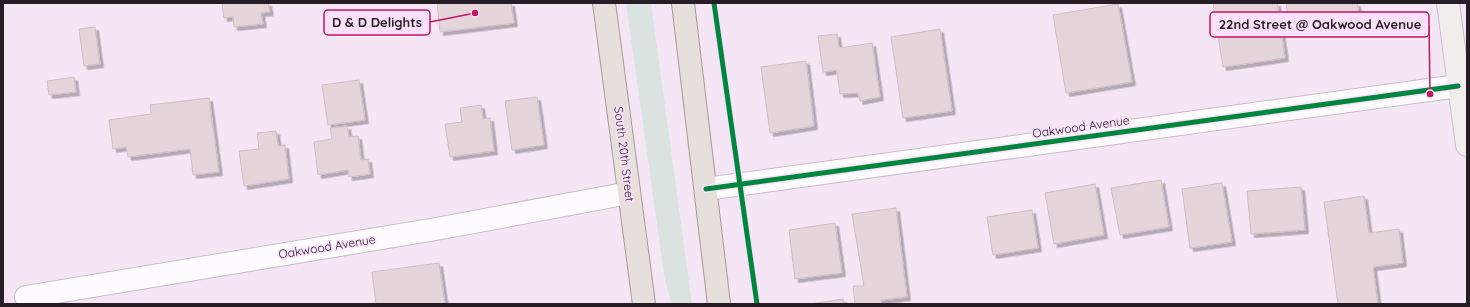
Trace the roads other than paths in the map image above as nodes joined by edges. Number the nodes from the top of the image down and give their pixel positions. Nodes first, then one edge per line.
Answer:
1 (604, 3) edge
2 (683, 3) edge
3 (1448, 3) edge
4 (1458, 86) junction
5 (1467, 145) edge
6 (706, 189) junction
7 (629, 194) junction
8 (26, 297) dead end
9 (644, 304) edge
10 (719, 304) edge

1 - 7 main road, South 20th Street
2 - 6 main road
3 - 4 street
4 - 5 street
4 - 6 street, Oakwood Avenue
6 - 10 main road
7 - 8 street, Oakwood Avenue
7 - 9 main road, South 20th Street

